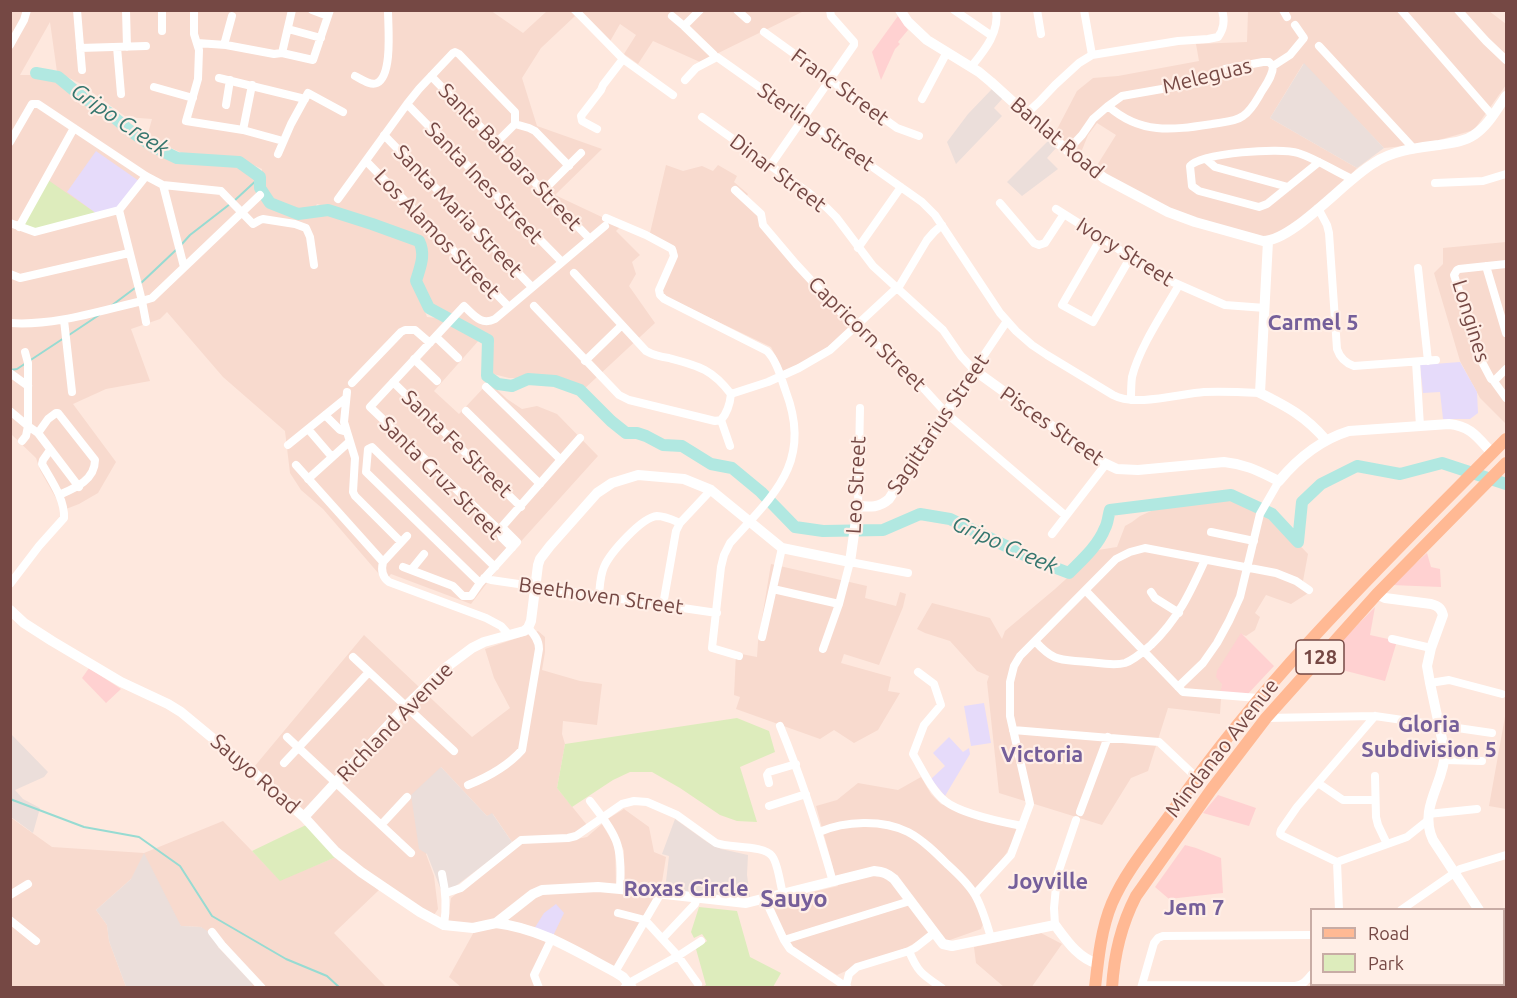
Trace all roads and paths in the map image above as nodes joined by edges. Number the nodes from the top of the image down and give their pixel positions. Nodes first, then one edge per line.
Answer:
1 (27, 10) edge
2 (77, 10) edge
3 (126, 10) edge
4 (162, 10) edge
5 (194, 10) edge
6 (292, 10) edge
7 (312, 10) edge
8 (387, 10) edge
9 (575, 10) edge
10 (700, 10) edge
11 (737, 10) edge
12 (830, 10) edge
13 (900, 10) edge
14 (954, 10) edge
15 (996, 10) edge
16 (1036, 10) edge
17 (1084, 10) edge
18 (1222, 10) edge
19 (1401, 10) edge
20 (1458, 10) edge
21 (329, 13) edge
22 (232, 16) dead end
23 (672, 16) dead end
24 (747, 19) dead end
25 (684, 26) junction
26 (1295, 26) dead end
27 (288, 29) junction
28 (162, 31) dead end
29 (764, 32) dead end
30 (1041, 34) dead end
31 (992, 36) junction
32 (321, 38) junction
33 (197, 43) junction
34 (10, 45) edge
35 (224, 45) junction
36 (146, 46) dead end
37 (1319, 46) dead end
38 (117, 47) junction
39 (127, 47) junction
40 (80, 48) junction
41 (947, 52) junction
42 (282, 53) junction
43 (714, 55) dead end
44 (1092, 55) junction
45 (623, 59) junction
46 (1506, 60) edge
47 (1273, 66) junction
48 (971, 67) junction
49 (82, 70) dead end
50 (355, 76) dead end
51 (430, 76) junction
52 (219, 78) dead end
53 (230, 80) junction
54 (685, 80) dead end
55 (831, 80) junction
56 (252, 86) junction
57 (154, 87) dead end
58 (121, 94) dead end
59 (673, 94) dead end
60 (1506, 96) edge
61 (193, 98) junction
62 (304, 99) junction
63 (922, 99) dead end
64 (407, 104) junction
65 (226, 105) dead end
66 (1108, 106) junction
67 (343, 112) dead end
68 (1026, 114) junction
69 (1492, 115) junction
70 (702, 117) dead end
71 (803, 119) junction
72 (515, 124) junction
73 (74, 128) junction
74 (597, 129) dead end
75 (243, 130) junction
76 (384, 135) junction
77 (919, 136) dead end
78 (283, 141) junction
79 (10, 142) edge
80 (496, 143) junction
81 (1414, 149) junction
82 (1067, 151) junction
83 (581, 153) dead end
84 (278, 154) dead end
85 (1206, 159) junction
86 (366, 161) junction
87 (1319, 162) junction
88 (569, 166) junction
89 (770, 166) junction
90 (1506, 174) edge
91 (146, 176) junction
92 (1352, 179) junction
93 (1435, 183) dead end
94 (163, 185) junction
95 (901, 187) junction
96 (1288, 187) junction
97 (735, 190) dead end
98 (543, 191) junction
99 (260, 195) dead end
100 (338, 199) dead end
101 (1000, 203) dead end
102 (1056, 208) dead end
103 (1318, 208) junction
104 (119, 210) junction
105 (242, 212) junction
106 (1064, 214) junction
107 (10, 223) edge
108 (942, 225) junction
109 (19, 227) junction
110 (1101, 238) junction
111 (590, 239) junction
112 (1268, 241) junction
113 (858, 248) junction
114 (129, 253) junction
115 (1130, 258) junction
116 (562, 262) junction
117 (1506, 264) edge
118 (314, 265) dead end
119 (1486, 266) junction
120 (184, 267) junction
121 (1418, 268) dead end
122 (574, 273) dead end
123 (10, 274) edge
124 (1179, 285) junction
125 (532, 287) junction
126 (897, 289) junction
127 (142, 301) junction
128 (534, 306) dead end
129 (509, 307) junction
130 (1265, 308) junction
131 (64, 320) junction
132 (1007, 321) junction
133 (146, 322) dead end
134 (10, 323) edge
135 (622, 325) junction
136 (856, 327) junction
137 (1506, 333) edge
138 (433, 340) junction
139 (25, 352) dead end
140 (458, 358) dead end
141 (414, 359) junction
142 (585, 361) junction
143 (1416, 362) junction
144 (1506, 369) edge
145 (974, 370) junction
146 (10, 372) edge
147 (781, 376) junction
148 (1494, 380) junction
149 (437, 381) dead end
150 (393, 382) junction
151 (352, 383) dead end
152 (28, 386) junction
153 (486, 387) dead end
154 (72, 392) dead end
155 (1260, 393) junction
156 (731, 394) junction
157 (1506, 398) edge
158 (1131, 400) junction
159 (860, 408) dead end
160 (10, 411) edge
161 (466, 411) dead end
162 (946, 413) junction
163 (325, 415) junction
164 (722, 420) junction
165 (28, 426) junction
166 (1420, 426) junction
167 (308, 429) junction
168 (347, 432) junction
169 (38, 433) junction
170 (580, 438) dead end
171 (1506, 438) edge
172 (1326, 440) junction
173 (22, 441) dead end
174 (349, 442) junction
175 (288, 445) dead end
176 (730, 446) dead end
177 (50, 450) junction
178 (1492, 453) junction
179 (332, 457) junction
180 (561, 460) junction
181 (1506, 463) edge
182 (1106, 464) junction
183 (296, 465) dead end
184 (308, 479) junction
185 (1279, 482) junction
186 (540, 484) junction
187 (79, 487) junction
188 (711, 490) junction
189 (60, 497) junction
190 (858, 506) junction
191 (521, 507) junction
192 (1066, 516) junction
193 (750, 521) junction
194 (680, 523) junction
195 (501, 529) junction
196 (1211, 532) dead end
197 (1052, 534) dead end
198 (1254, 541) junction
199 (1399, 546) junction
200 (782, 548) junction
201 (424, 554) dead end
202 (1412, 559) junction
203 (1205, 560) junction
204 (383, 562) junction
205 (850, 562) junction
206 (495, 567) junction
207 (1248, 567) junction
208 (908, 573) dead end
209 (482, 581) junction
210 (10, 584) edge
211 (535, 586) junction
212 (773, 589) junction
213 (1309, 590) dead end
214 (1086, 591) junction
215 (1151, 592) dead end
216 (1377, 594) junction
217 (599, 595) junction
218 (839, 604) junction
219 (663, 605) junction
220 (10, 610) edge
221 (717, 613) junction
222 (1179, 613) junction
223 (528, 628) junction
224 (509, 635) junction
225 (762, 637) dead end
226 (1392, 639) dead end
227 (1035, 641) junction
228 (1431, 648) junction
229 (823, 649) dead end
230 (1144, 651) junction
231 (739, 656) dead end
232 (353, 657) dead end
233 (369, 672) junction
234 (918, 672) dead end
235 (1430, 683) junction
236 (1178, 687) junction
237 (1502, 694) dead end
238 (1258, 698) junction
239 (406, 706) junction
240 (1375, 716) junction
241 (1266, 718) junction
242 (1439, 725) junction
243 (780, 726) dead end
244 (1013, 730) junction
245 (1492, 733) dead end
246 (287, 737) dead end
247 (1108, 737) junction
248 (299, 748) junction
249 (454, 751) dead end
250 (1445, 760) junction
251 (1482, 761) dead end
252 (284, 763) dead end
253 (796, 764) junction
254 (1376, 776) dead end
255 (1197, 778) junction
256 (336, 783) junction
257 (769, 783) dead end
258 (1318, 783) junction
259 (468, 785) dead end
260 (806, 794) junction
261 (407, 797) dead end
262 (1375, 800) junction
263 (590, 801) dead end
264 (769, 806) dead end
265 (1477, 809) dead end
266 (1080, 812) dead end
267 (304, 817) junction
268 (603, 818) junction
269 (1428, 818) junction
270 (1076, 820) dead end
271 (1165, 821) junction
272 (381, 825) junction
273 (1022, 826) junction
274 (819, 832) junction
275 (1157, 832) junction
276 (1178, 837) junction
277 (1387, 844) junction
278 (411, 853) dead end
279 (1506, 855) edge
280 (1337, 862) junction
281 (1455, 872) junction
282 (442, 874) dead end
283 (833, 882) junction
284 (28, 884) dead end
285 (620, 889) junction
286 (446, 893) junction
287 (661, 893) junction
288 (783, 894) junction
289 (975, 894) junction
290 (10, 895) edge
291 (697, 897) junction
292 (765, 898) junction
293 (910, 902) junction
294 (1339, 908) edge
295 (1402, 908) edge
296 (1478, 908) edge
297 (618, 913) dead end
298 (10, 920) edge
299 (645, 920) junction
300 (496, 923) junction
301 (444, 925) junction
302 (1055, 925) junction
303 (212, 932) dead end
304 (934, 933) junction
305 (1310, 935) edge
306 (552, 938) junction
307 (663, 938) junction
308 (992, 938) junction
309 (784, 940) junction
310 (36, 941) dead end
311 (701, 941) dead end
312 (909, 951) junction
313 (678, 956) junction
314 (1098, 963) junction
315 (615, 972) junction
316 (1310, 975) edge
317 (698, 984) dead end
318 (628, 986) edge
319 (1141, 986) edge
320 (262, 987) edge
321 (539, 987) edge
322 (847, 987) edge
323 (942, 987) edge
324 (1095, 987) edge
325 (1112, 987) edge

1 - 34 street
2 - 40 street
3 - 39 street
4 - 28 street
5 - 33 street
6 - 27 street
7 - 21 street
8 - 50 street
9 - 45 street
10 - 25 street
11 - 24 street
12 - 55 street
13 - 41 street, Banlat Road
14 - 31 street
15 - 31 street
16 - 30 street
17 - 44 street
18 - 44 street
19 - 69 street
20 - 46 street
21 - 32 street
22 - 35 street
23 - 25 street
25 - 43 street
26 - 47 street
27 - 32 street
27 - 42 street
29 - 55 street, Franc Street
31 - 48 street
32 - 42 street
33 - 35 street
33 - 61 street
35 - 42 street
36 - 39 street
37 - 81 street
38 - 39 street
38 - 40 street
38 - 58 street
40 - 49 street
41 - 48 street, Banlat Road
41 - 63 street
44 - 68 street
45 - 59 street
45 - 74 street
47 - 66 street, Meleguas
47 - 66 street
48 - 68 street, Banlat Road
51 - 64 street
51 - 72 street
51 - 80 street, Santa Barbara Street
52 - 53 street
53 - 56 street
53 - 65 street
54 - 71 street, Sterling Street
55 - 71 street
55 - 77 street, Franc Street
56 - 62 street
56 - 75 street
57 - 61 street
60 - 69 street
61 - 75 street
62 - 67 street
62 - 78 street
64 - 76 street
64 - 116 street, Santa Ines Street
66 - 82 street
68 - 82 street, Banlat Road
69 - 81 street
70 - 89 street, Dinar Street
71 - 89 street
71 - 95 street, Sterling Street
72 - 80 street
72 - 88 street
73 - 79 street
73 - 91 street
73 - 109 street
75 - 78 street
76 - 86 street
76 - 125 street, Santa Maria Street
78 - 84 street
80 - 98 street, Santa Barbara Street
81 - 92 street
82 - 112 street, Banlat Road
83 - 88 street
85 - 87 street
85 - 96 street
85 - 96 street
86 - 100 street
86 - 129 street, Los Alamos Street
87 - 92 street
87 - 96 street
88 - 98 street
89 - 113 street, Dinar Street
90 - 93 street
91 - 94 street
91 - 104 street
92 - 103 street
94 - 105 street
94 - 120 street
95 - 108 street, Sterling Street
95 - 113 street
97 - 136 street, Capricorn Street
98 - 111 street, Santa Barbara Street
99 - 105 street
101 - 106 street
102 - 106 street, Ivory Street
103 - 112 street
103 - 143 street
104 - 109 street
104 - 114 street
105 - 118 street
105 - 120 street
106 - 110 street, Ivory Street
107 - 109 street
108 - 126 street
108 - 132 street, Sterling Street
110 - 115 street, Ivory Street
110 - 115 street
111 - 116 street
111 - 147 street
112 - 130 street
113 - 126 street, Dinar Street
114 - 123 street
114 - 127 street
115 - 124 street, Ivory Street
116 - 125 street
117 - 119 street, Longines
119 - 137 street
119 - 148 street, Longines
120 - 127 street
121 - 143 street
122 - 135 street
124 - 130 street, Ivory Street
124 - 158 street
125 - 129 street
126 - 136 street
126 - 145 street, Pisces Street
127 - 131 street
127 - 133 street
128 - 142 street
129 - 138 street
130 - 155 street
131 - 134 street
131 - 154 street
132 - 145 street, Sagittarius Street
132 - 158 street, Sterling Street
135 - 142 street
135 - 156 street
136 - 147 street
136 - 162 street, Capricorn Street
138 - 140 street
138 - 141 street
138 - 151 street
139 - 152 street
141 - 149 street
141 - 150 street
142 - 164 street
143 - 166 street
144 - 148 street
145 - 162 street, Sagittarius Street
145 - 182 street, Pisces Street
146 - 152 street
147 - 156 street
147 - 193 street
148 - 157 street
150 - 191 street, Santa Fe Street
150 - 195 street, Santa Cruz Street
152 - 165 street
153 - 180 street
155 - 158 street
155 - 172 street
156 - 164 street
159 - 190 street, Leo Street
160 - 165 street
161 - 186 street
162 - 190 street, Sagittarius Street
162 - 192 street, Capricorn Street
163 - 167 street
163 - 168 street
163 - 168 street
164 - 176 street
165 - 169 street
165 - 173 street
166 - 172 street
166 - 178 street
167 - 175 street
167 - 179 street
168 - 174 street
169 - 177 street
169 - 187 street
170 - 180 street
171 - 178 main road, Mindanao Avenue / 128
172 - 185 street
174 - 179 street
174 - 204 street
177 - 187 street
177 - 189 street
178 - 199 main road, Mindanao Avenue / 128
179 - 184 street
180 - 186 street
181 - 202 main road, Mindanao Avenue / 128
182 - 185 street, Pisces Street
182 - 192 street
183 - 184 street
184 - 204 street
185 - 198 street
186 - 191 street
187 - 189 street
188 - 193 street
188 - 194 street
188 - 211 street
189 - 210 street
190 - 205 street, Leo Street
191 - 195 street
192 - 197 street
193 - 200 street
193 - 221 street
194 - 217 street
194 - 219 street
195 - 206 street, Santa Cruz Street
196 - 198 street
198 - 207 street
199 - 202 main road
199 - 238 main road, Mindanao Avenue / 128
200 - 205 street
200 - 212 street
201 - 209 street
202 - 216 main road, Mindanao Avenue / 128
203 - 207 street
203 - 214 street
203 - 222 street
204 - 224 street
205 - 208 street
205 - 218 street
206 - 209 street
206 - 209 street
207 - 213 street
207 - 236 street
209 - 211 street, Beethoven Street
211 - 217 street, Beethoven Street
211 - 223 street
212 - 218 street
212 - 225 street
214 - 227 street
214 - 230 street
215 - 222 street
216 - 228 street
216 - 241 main road, Mindanao Avenue / 128
217 - 219 street, Beethoven Street
218 - 229 street
219 - 221 street, Beethoven Street
220 - 267 street, Sauyo Road
221 - 231 street
222 - 230 street
223 - 224 street, Richland Avenue
223 - 259 street
224 - 239 street, Richland Avenue
226 - 228 street
227 - 230 street
227 - 244 street
228 - 235 street
230 - 236 street
232 - 233 street
233 - 239 street
233 - 248 street
234 - 273 street
235 - 237 street
235 - 242 street
236 - 238 street
238 - 255 main road, Mindanao Avenue / 128
239 - 249 street
239 - 256 street, Richland Avenue
240 - 241 street
240 - 242 street
240 - 258 street
241 - 276 main road, Mindanao Avenue / 128
242 - 245 street
242 - 250 street
243 - 253 street
244 - 247 street
244 - 273 street
246 - 248 street
247 - 255 street
247 - 266 street
248 - 252 street
248 - 256 street
250 - 251 street
250 - 269 street
253 - 257 street
253 - 260 street
254 - 262 street
255 - 271 main road, Mindanao Avenue / 128
256 - 267 street, Richland Avenue
256 - 272 street
258 - 262 street
258 - 280 street
260 - 264 street
260 - 274 street
261 - 272 street
262 - 277 street
263 - 268 street
265 - 269 street
267 - 301 street, Sauyo Road
268 - 285 street
268 - 286 street
268 - 288 street
269 - 277 street
269 - 281 street
270 - 302 street
271 - 275 main road, Mindanao Avenue / 128
271 - 276 main road
272 - 278 street
273 - 289 street
274 - 283 street
274 - 289 street
275 - 276 main road
275 - 314 main road, Mindanao Avenue / 128
276 - 325 main road, Mindanao Avenue / 128
277 - 280 street
279 - 281 street
280 - 294 street
281 - 295 street
281 - 296 street
282 - 286 street
283 - 288 street
283 - 293 street
284 - 290 street
285 - 287 street
285 - 300 street
286 - 301 street
287 - 291 street
287 - 299 street
288 - 292 street
289 - 308 street
291 - 292 street
291 - 307 street
292 - 309 street
293 - 304 street
293 - 309 street
297 - 299 street
298 - 310 street
299 - 307 street
299 - 315 street
300 - 301 street, Sauyo Road
300 - 306 street
302 - 308 street
302 - 314 street
303 - 320 street
304 - 308 street
304 - 312 street
305 - 319 street
306 - 315 street
306 - 321 street
307 - 313 street
309 - 322 street
311 - 313 street
312 - 322 street
312 - 323 street
313 - 317 street
313 - 318 street
314 - 324 main road, Mindanao Avenue / 128
315 - 318 street
316 - 319 street

